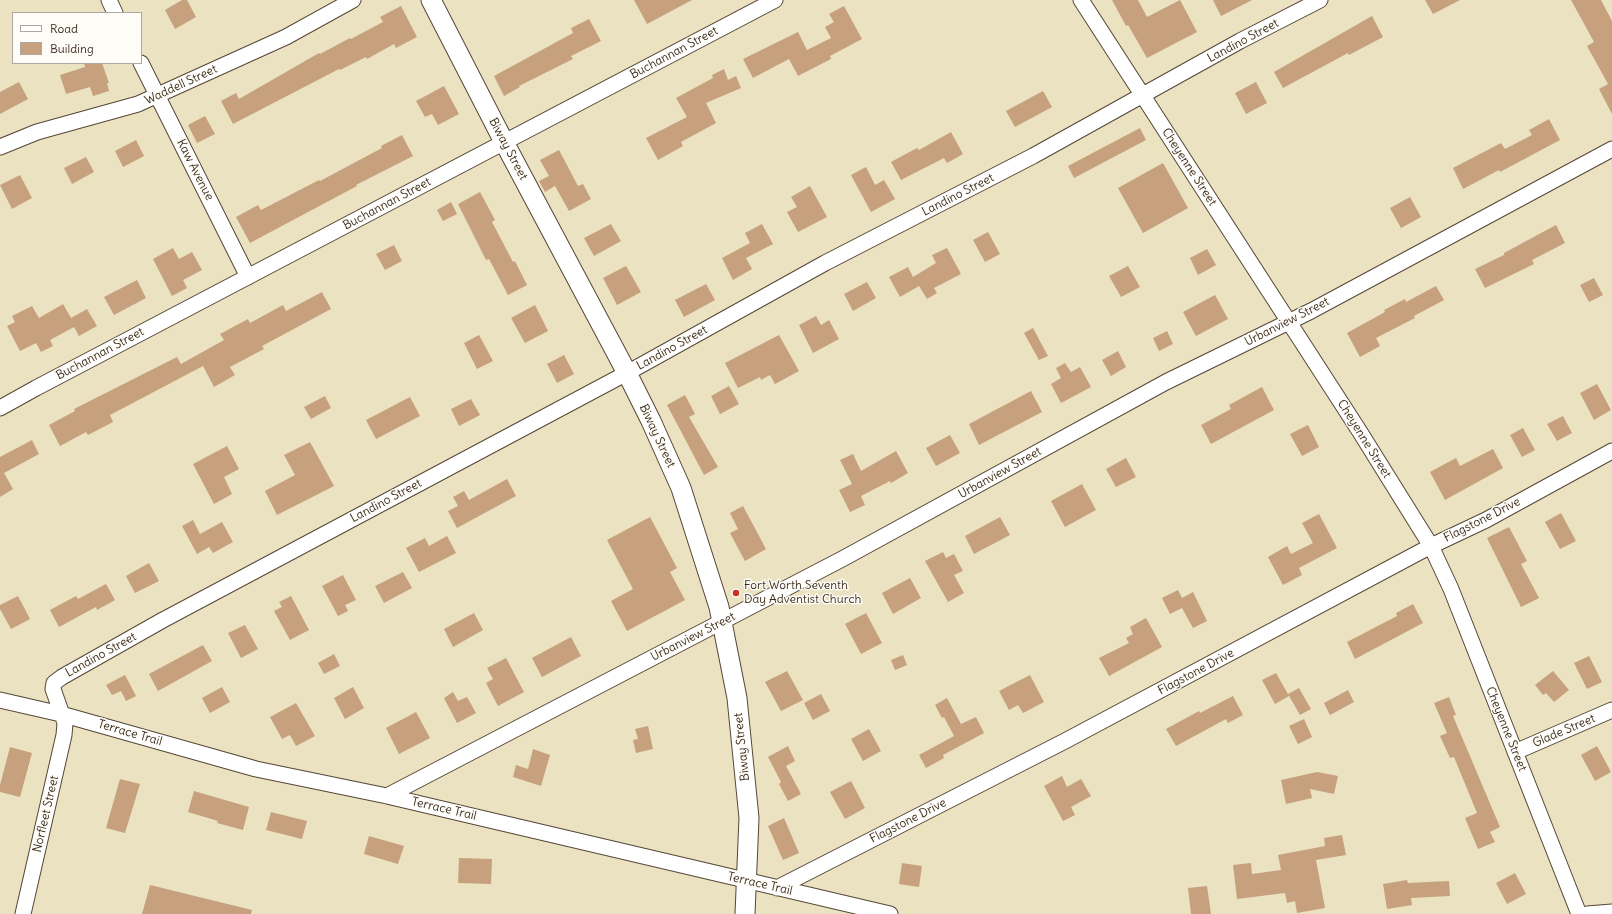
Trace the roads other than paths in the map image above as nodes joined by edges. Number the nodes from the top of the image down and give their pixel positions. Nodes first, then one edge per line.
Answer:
1 (108, 0) edge
2 (354, 0) edge
3 (431, 0) edge
4 (775, 0) edge
5 (1081, 0) edge
6 (1320, 0) edge
7 (759, 4) edge
8 (114, 12) edge
9 (141, 64) edge
10 (1143, 95) junction
11 (157, 96) junction
12 (504, 142) junction
13 (0, 147) edge
14 (1612, 149) edge
15 (248, 277) junction
16 (1289, 322) junction
17 (627, 373) junction
18 (0, 408) edge
19 (1612, 451) edge
20 (1431, 546) junction
21 (722, 621) junction
22 (0, 700) edge
23 (1612, 710) edge
24 (61, 714) junction
25 (1515, 752) junction
26 (387, 796) junction
27 (747, 881) junction
28 (777, 888) junction
29 (1612, 912) edge
30 (23, 914) edge
31 (745, 914) edge
32 (890, 914) edge
33 (1580, 914) edge
34 (1588, 914) edge

1 - 8 street
2 - 11 street, Waddell Street
3 - 12 street, Biway Street
4 - 7 street, Buchannan Street
5 - 10 street, Cheyenne Street
6 - 10 street, Landino Street
7 - 12 street, Buchannan Street
9 - 11 street, Kaw Avenue
10 - 16 street, Cheyenne Street
10 - 17 street, Landino Street
11 - 13 street, Waddell Street
11 - 15 street, Kaw Avenue
12 - 15 street, Buchannan Street
12 - 17 street, Biway Street
14 - 16 street, Urbanview Street
15 - 18 street, Buchannan Street
16 - 20 street, Cheyenne Street
16 - 21 street, Urbanview Street
17 - 21 street, Biway Street
17 - 24 street, Landino Street
19 - 20 street, Flagstone Drive
20 - 25 street, Cheyenne Street
20 - 28 street, Flagstone Drive
21 - 26 street, Urbanview Street
21 - 27 street, Biway Street
22 - 24 street, Terrace Trail
23 - 25 street, Glade Street
24 - 26 street, Terrace Trail
24 - 30 street, Norfleet Street
25 - 33 street, Cheyenne Street
26 - 27 street, Terrace Trail
27 - 28 street, Terrace Trail
27 - 31 street, Biway Street
28 - 32 street, Terrace Trail
29 - 34 street

